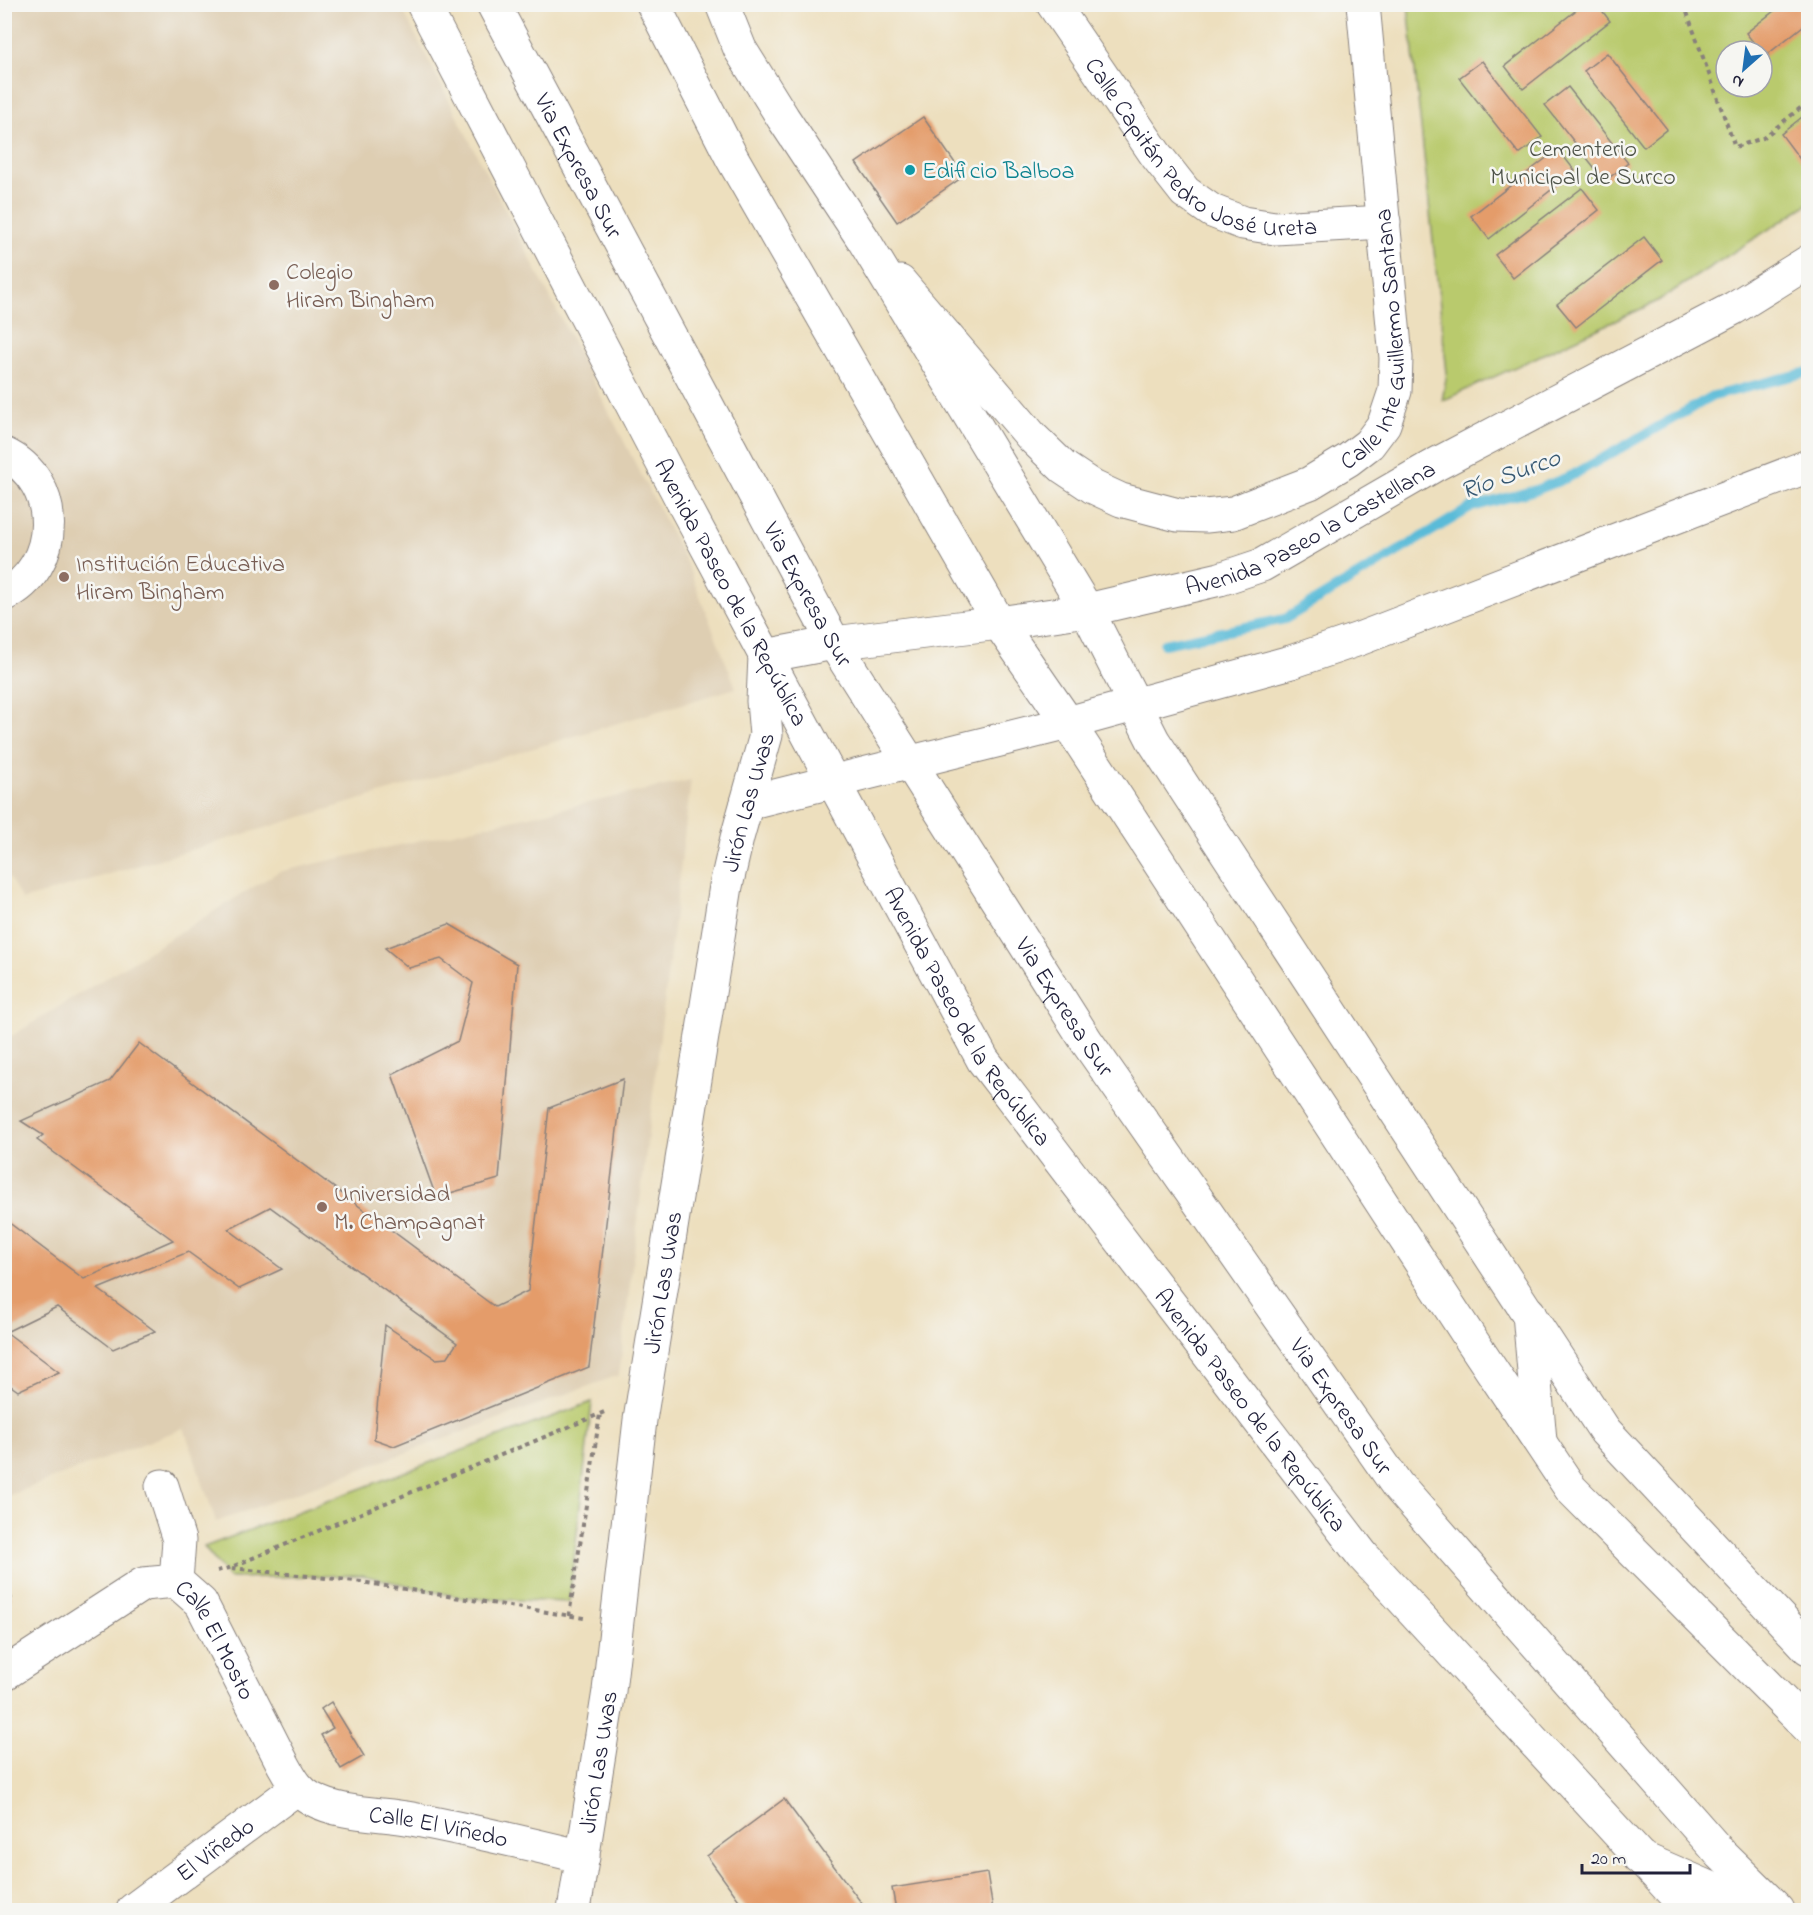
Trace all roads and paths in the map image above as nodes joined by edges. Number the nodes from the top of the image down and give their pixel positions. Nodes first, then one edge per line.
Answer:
1 (423, 4) edge
2 (493, 4) edge
3 (653, 4) edge
4 (722, 4) edge
5 (1053, 4) edge
6 (1363, 4) edge
7 (1684, 4) edge
8 (1809, 102) edge
9 (1384, 222) junction
10 (863, 239) junction
11 (1809, 262) edge
12 (4, 454) edge
13 (1809, 465) edge
14 (4, 595) edge
15 (1087, 610) junction
16 (999, 623) junction
17 (834, 643) junction
18 (765, 656) junction
19 (1134, 705) junction
20 (1068, 723) junction
21 (910, 763) junction
22 (833, 782) junction
23 (747, 803) junction
24 (1529, 1313) junction
25 (644, 1395) junction
26 (600, 1413) junction
27 (1540, 1443) junction
28 (162, 1486) dead end
29 (229, 1568) junction
30 (176, 1581) junction
31 (569, 1616) junction
32 (617, 1624) junction
33 (1809, 1648) edge
34 (4, 1674) edge
35 (1809, 1727) edge
36 (297, 1788) junction
37 (583, 1857) junction
38 (1639, 1857) junction
39 (133, 1911) edge
40 (574, 1911) edge
41 (1689, 1911) edge
42 (1761, 1911) edge
43 (1778, 1911) edge

1 - 18 main road, Avenida Paseo de la República
2 - 17 main road, Via Expresa Sur
3 - 16 main road
4 - 10 main road
5 - 9 main road, Calle Capitán Pedro José Ureta
6 - 9 main road, Calle Inte Guillermo Santana
7 - 8 path
9 - 10 main road, Calle Inte Guillermo Santana
10 - 15 main road
11 - 15 main road, Avenida Paseo la Castellana
12 - 14 main road
13 - 19 main road
15 - 16 main road, Avenida Paseo la Castellana
15 - 19 main road
16 - 17 main road, Avenida Paseo la Castellana
16 - 20 main road
17 - 18 main road, Avenida Paseo la Castellana
17 - 21 main road, Via Expresa Sur
18 - 22 main road, Avenida Paseo de la República
18 - 23 main road, Jirón Las Uvas
19 - 20 main road
19 - 24 main road
20 - 21 main road
20 - 27 main road
21 - 22 main road
21 - 43 main road, Via Expresa Sur
22 - 23 main road
22 - 38 main road, Avenida Paseo de la República
23 - 25 main road, Jirón Las Uvas
24 - 27 main road
24 - 33 main road
25 - 26 path
25 - 32 main road, Jirón Las Uvas
26 - 29 path
26 - 31 path
27 - 35 main road
28 - 30 main road, Calle El Mosto
29 - 30 path
29 - 31 path
30 - 34 main road
30 - 36 main road, Calle El Mosto
31 - 32 path
32 - 37 main road, Jirón Las Uvas
36 - 37 main road, Calle El Viñedo
36 - 39 main road, El Viñedo
37 - 40 main road, Jirón Las Uvas
38 - 41 main road, Avenida Paseo de la República
38 - 42 main road

